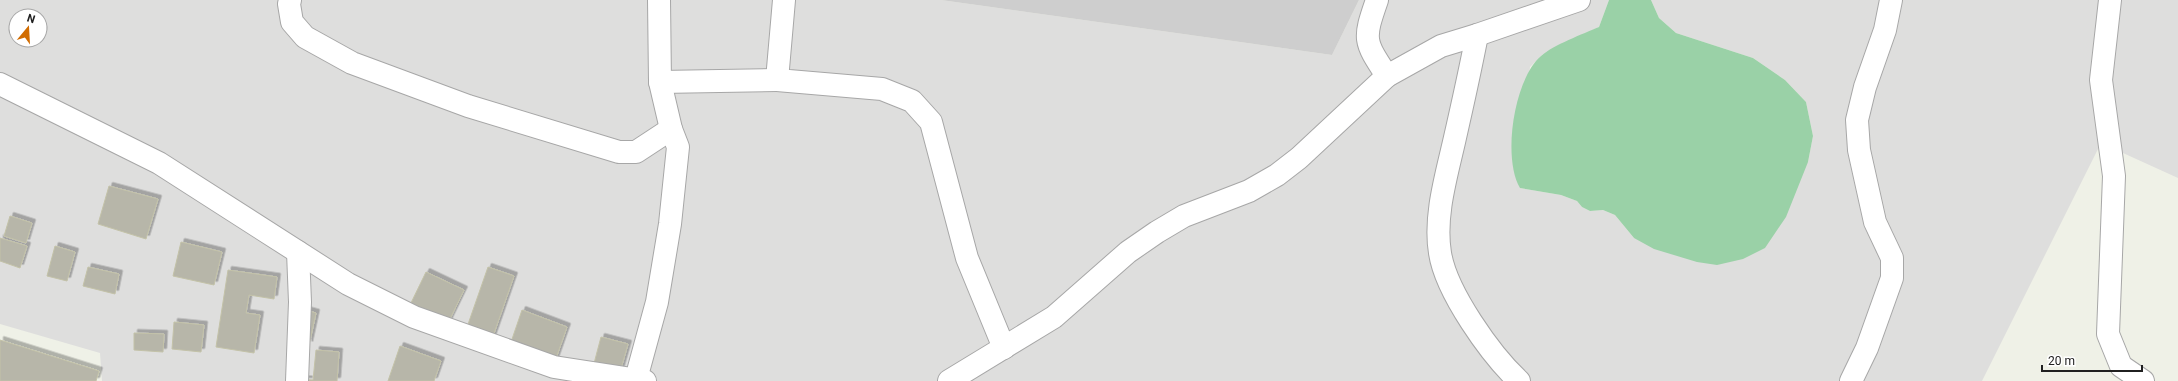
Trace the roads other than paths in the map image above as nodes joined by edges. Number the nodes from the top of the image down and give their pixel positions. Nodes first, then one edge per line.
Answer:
1 (290, 0) edge
2 (659, 0) edge
3 (784, 0) edge
4 (1377, 0) edge
5 (1579, 0) edge
6 (1891, 0) edge
7 (2110, 0) edge
8 (1478, 36) junction
9 (1387, 76) junction
10 (777, 80) junction
11 (660, 82) junction
12 (0, 84) edge
13 (671, 129) junction
14 (298, 252) junction
15 (1004, 348) junction
16 (640, 380) edge
17 (297, 381) edge
18 (949, 381) edge
19 (1519, 381) edge
20 (1851, 381) edge
21 (2143, 381) edge

1 - 13 street
2 - 11 street
3 - 10 street
4 - 9 street
5 - 8 street
6 - 20 street
7 - 21 street
8 - 9 street
8 - 19 street
9 - 15 street
10 - 11 street
10 - 15 street
11 - 13 street
12 - 14 street
13 - 16 street
14 - 16 street
14 - 17 street
15 - 18 street

